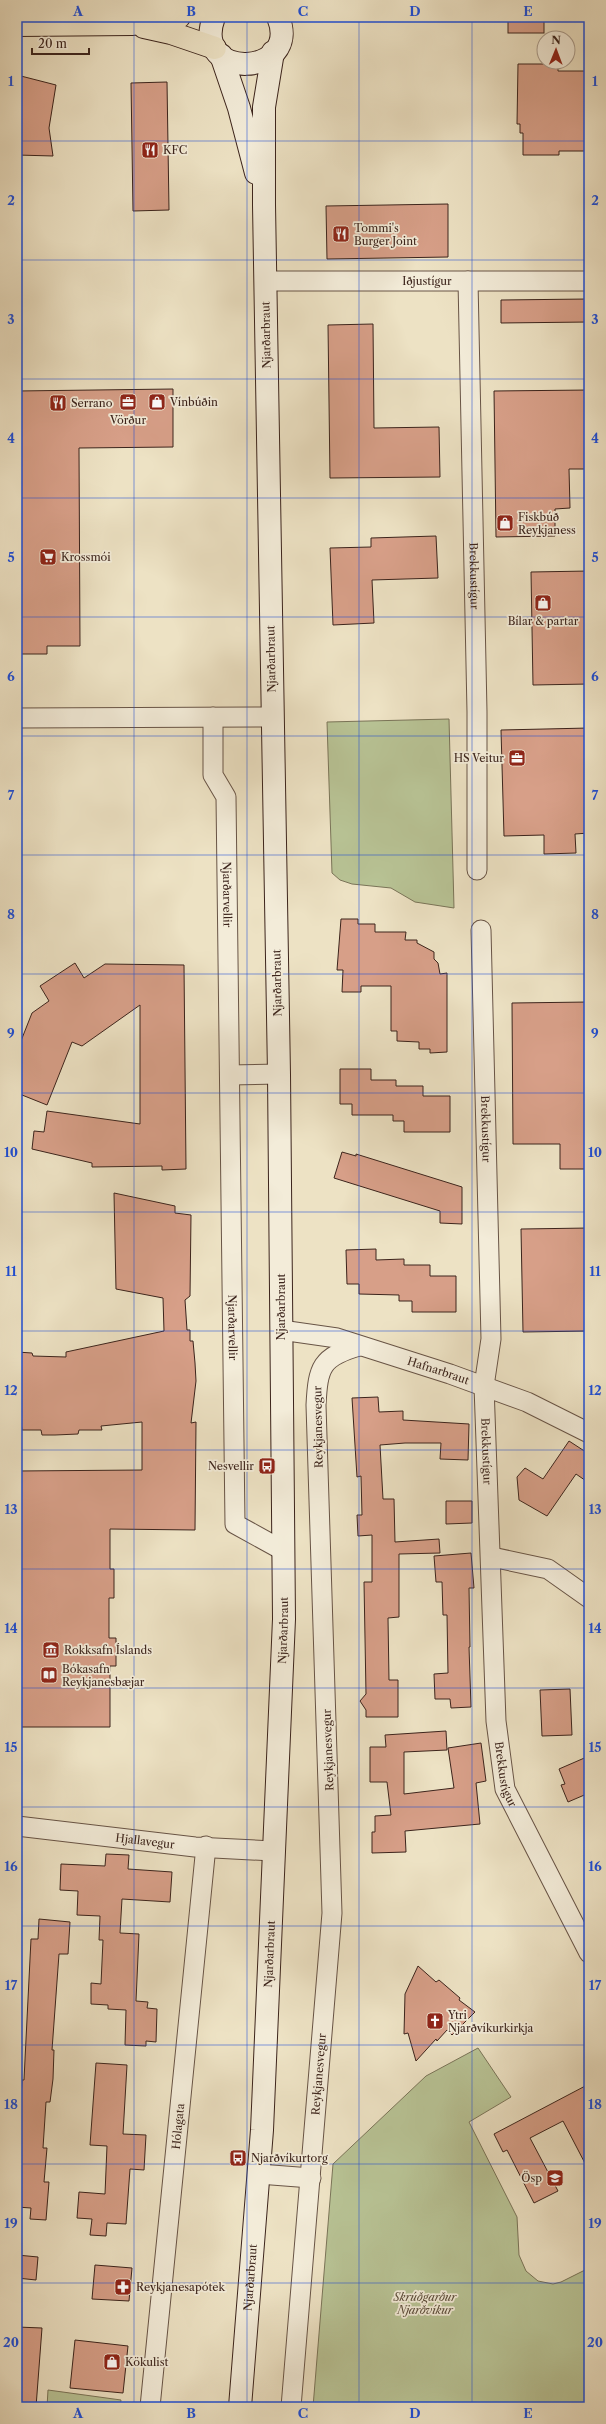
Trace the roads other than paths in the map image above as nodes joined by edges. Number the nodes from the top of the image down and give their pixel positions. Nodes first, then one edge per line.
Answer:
1 (179, 17) edge
2 (214, 17) edge
3 (278, 17) edge
4 (133, 24) junction
5 (17, 25) edge
6 (218, 51) junction
7 (273, 52) junction
8 (264, 205) junction
9 (266, 281) junction
10 (468, 281) junction
11 (589, 281) edge
12 (213, 717) junction
13 (272, 717) junction
14 (17, 718) edge
15 (477, 870) dead end
16 (481, 930) dead end
17 (279, 1074) junction
18 (230, 1075) junction
19 (281, 1330) junction
20 (359, 1346) junction
21 (484, 1386) junction
22 (589, 1433) edge
23 (284, 1551) junction
24 (492, 1557) junction
25 (589, 1598) edge
26 (17, 1826) edge
27 (206, 1846) junction
28 (273, 1851) junction
29 (589, 1953) edge
30 (258, 2174) junction
31 (312, 2178) junction
32 (150, 2407) edge
33 (240, 2407) edge
34 (291, 2407) edge

1 - 4 main road
2 - 6 main road, Njarðarbraut
3 - 7 main road, Njarðarbraut
4 - 5 main road
4 - 6 main road
6 - 7 main road
6 - 8 main road, Njarðarbraut
7 - 8 main road, Njarðarbraut
8 - 9 main road, Njarðarbraut
9 - 10 street, Iðjustígur
9 - 13 main road, Njarðarbraut
10 - 11 street, Iðjustígur
10 - 15 street, Brekkustígur
12 - 13 street
12 - 14 street
12 - 18 street, Njarðarvellir
13 - 17 main road, Njarðarbraut
16 - 21 street, Brekkustígur
17 - 18 street
17 - 19 main road, Njarðarbraut
18 - 23 street, Njarðarvellir
19 - 20 street, Hafnarbraut
19 - 23 main road, Njarðarbraut
20 - 21 street, Hafnarbraut
20 - 31 street, Reykjanesvegur
21 - 22 street, Hafnarbraut
21 - 24 street, Brekkustígur
23 - 28 main road, Njarðarbraut
24 - 25 street
24 - 29 street, Brekkustígur
26 - 27 street, Hjallavegur
27 - 28 street, Hjallavegur
27 - 32 street, Hólagata
28 - 30 main road, Njarðarbraut
30 - 31 street
30 - 33 main road, Njarðarbraut
31 - 34 street, Reykjanesvegur

